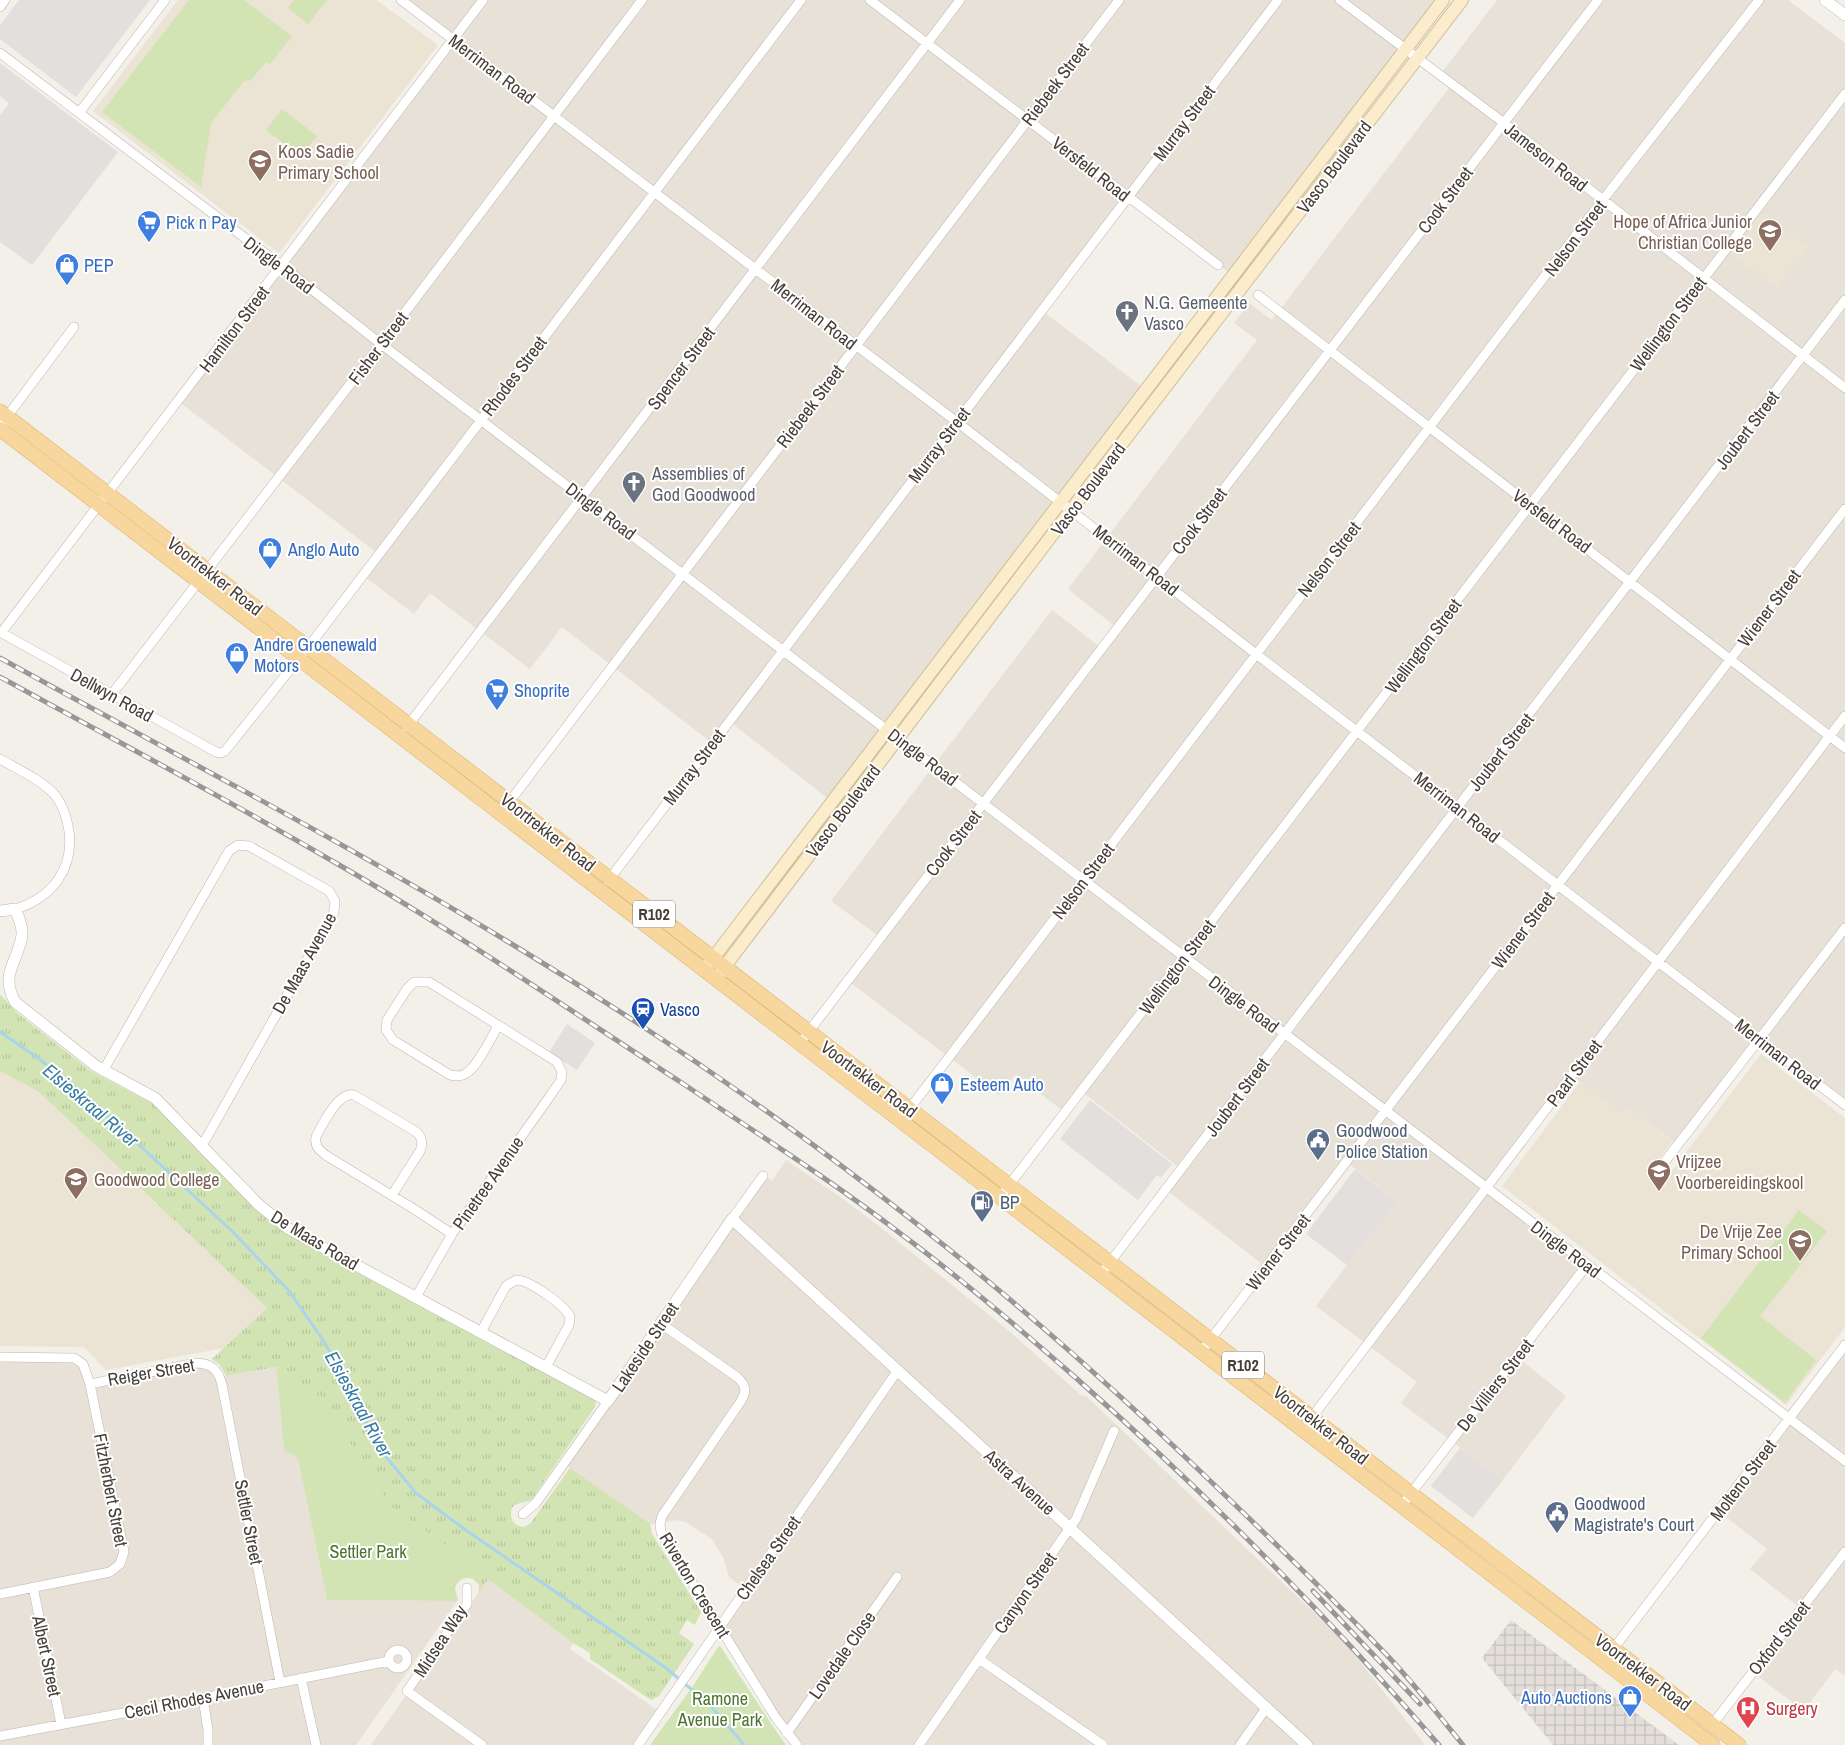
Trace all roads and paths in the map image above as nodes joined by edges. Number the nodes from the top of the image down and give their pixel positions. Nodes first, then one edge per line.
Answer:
1 (5, 0) edge
2 (165, 0) edge
3 (401, 0) edge
4 (483, 0) edge
5 (642, 0) edge
6 (801, 0) edge
7 (870, 0) edge
8 (960, 0) edge
9 (1119, 0) edge
10 (1278, 0) edge
11 (1340, 0) edge
12 (1443, 0) edge
13 (1462, 0) edge
14 (1598, 0) edge
15 (1759, 0) edge
16 (1825, 0) edge
17 (0, 7) edge
18 (1845, 15) edge
19 (453, 40) junction
20 (927, 44) junction
21 (1406, 50) junction
22 (0, 53) edge
23 (1417, 58) junction
24 (1845, 94) edge
25 (80, 113) junction
26 (554, 116) junction
27 (1028, 120) junction
28 (1504, 123) junction
29 (653, 193) junction
30 (1128, 197) junction
31 (1602, 201) junction
32 (1218, 265) dead end
33 (282, 266) junction
34 (756, 269) junction
35 (1702, 279) junction
36 (1258, 295) dead end
37 (1845, 300) edge
38 (74, 327) dead end
39 (382, 344) junction
40 (856, 346) junction
41 (1330, 350) junction
42 (1802, 356) junction
43 (1845, 388) edge
44 (2, 420) edge
45 (481, 420) junction
46 (956, 422) junction
47 (1430, 428) junction
48 (583, 497) junction
49 (104, 499) junction
50 (1060, 502) junction
51 (1530, 505) junction
52 (1845, 509) edge
53 (1071, 510) junction
54 (682, 572) junction
55 (204, 576) junction
56 (1157, 576) junction
57 (1631, 582) junction
58 (1, 632) edge
59 (782, 650) junction
60 (304, 653) junction
61 (1256, 654) junction
62 (1731, 658) junction
63 (112, 694) junction
64 (1845, 716) edge
65 (887, 729) junction
66 (404, 730) junction
67 (1358, 731) junction
68 (1830, 736) junction
69 (899, 738) junction
70 (1845, 748) edge
71 (225, 751) joint
72 (0, 759) edge
73 (984, 804) junction
74 (505, 807) junction
75 (1458, 808) junction
76 (1083, 881) junction
77 (605, 885) junction
78 (1558, 885) junction
79 (16, 909) junction
80 (0, 911) edge
81 (1845, 928) edge
82 (1184, 958) junction
83 (1659, 962) junction
84 (708, 964) junction
85 (720, 973) junction
86 (498, 1026) junction
87 (1285, 1035) junction
88 (805, 1038) junction
89 (1759, 1039) junction
90 (103, 1071) junction
91 (1845, 1105) edge
92 (1386, 1112) junction
93 (905, 1115) junction
94 (201, 1145) junction
95 (1656, 1172) dead end
96 (763, 1176) dead end
97 (1486, 1188) junction
98 (1005, 1192) junction
99 (392, 1195) junction
100 (732, 1219) junction
101 (452, 1234) junction
102 (1587, 1265) junction
103 (1106, 1269) junction
104 (416, 1297) junction
105 (660, 1323) junction
106 (481, 1332) junction
107 (1845, 1345) edge
108 (1206, 1346) junction
109 (0, 1357) edge
110 (212, 1366) joint
111 (546, 1367) junction
112 (898, 1370) junction
113 (90, 1384) junction
114 (608, 1401) junction
115 (1789, 1419) junction
116 (1308, 1423) junction
117 (1114, 1431) dead end
118 (1845, 1461) edge
119 (1407, 1500) junction
120 (523, 1514) dead end
121 (1070, 1528) junction
122 (1845, 1552) edge
123 (896, 1577) dead end
124 (33, 1587) junction
125 (467, 1588) dead end
126 (0, 1594) edge
127 (1573, 1618) junction
128 (720, 1627) junction
129 (1564, 1630) junction
130 (1612, 1649) junction
131 (979, 1659) junction
132 (389, 1661) dead end
133 (1604, 1661) junction
134 (301, 1678) junction
135 (280, 1682) junction
136 (203, 1698) junction
137 (1267, 1707) junction
138 (61, 1724) junction
139 (1712, 1725) junction
140 (787, 1733) junction
141 (0, 1736) edge
142 (208, 1745) edge
143 (316, 1745) edge
144 (482, 1745) edge
145 (638, 1745) edge
146 (797, 1745) edge
147 (919, 1745) edge
148 (1104, 1745) edge
149 (1240, 1745) edge
150 (1307, 1745) edge
151 (1713, 1745) edge
152 (1739, 1745) edge

1 - 17 street
2 - 25 street
3 - 19 street, Merriman Road
4 - 19 street, Hamilton Street
5 - 26 street, Fisher Street
6 - 29 street, Rhodes Street
7 - 20 street, Versfeld Road
8 - 20 street, Spencer Street
9 - 27 street, Riebeek Street
10 - 30 street, Murray Street
11 - 21 street, Jameson Road
12 - 21 main road, Vasco Boulevard
13 - 23 main road, Vasco Boulevard
14 - 28 street, Cook Street
15 - 31 street, Nelson Street
16 - 18 street
19 - 26 street, Merriman Road
19 - 33 street, Hamilton Street
20 - 27 street, Versfeld Road
20 - 34 street, Spencer Street
21 - 23 street, Jameson Road
21 - 50 main road, Vasco Boulevard
22 - 25 street, Dingle Road
23 - 28 street, Jameson Road
23 - 53 main road, Vasco Boulevard
24 - 35 street, Wellington Street
25 - 33 street, Dingle Road
26 - 29 street, Merriman Road
26 - 39 street, Fisher Street
27 - 30 street, Versfeld Road
27 - 40 street, Riebeek Street
28 - 31 street, Jameson Road
28 - 41 street, Cook Street
29 - 34 street, Merriman Road
29 - 45 street, Rhodes Street
30 - 32 street, Versfeld Road
30 - 46 street, Murray Street
31 - 35 street, Jameson Road
31 - 47 street, Nelson Street
33 - 39 street, Dingle Road
33 - 49 street, Hamilton Street
34 - 40 street, Merriman Road
34 - 48 street, Spencer Street
35 - 42 street, Jameson Road
35 - 51 street, Wellington Street
36 - 41 street, Versfeld Road
37 - 42 street, Joubert Street
38 - 44 street
39 - 45 street, Dingle Road
39 - 55 street, Fisher Street
40 - 46 street, Merriman Road
40 - 54 street, Riebeek Street
41 - 47 street, Versfeld Road
41 - 56 street, Cook Street
42 - 43 street, Jameson Road
42 - 57 street, Joubert Street
44 - 49 main road, Voortrekker Road / R102
45 - 48 street, Dingle Road
45 - 60 street, Rhodes Street
46 - 50 street, Merriman Road
46 - 59 street, Murray Street
47 - 51 street, Versfeld Road
47 - 61 street, Nelson Street
48 - 54 street, Dingle Road
48 - 66 street, Spencer Street
49 - 55 main road, Voortrekker Road / R102
49 - 58 street, Hamilton Street
50 - 53 street, Merriman Road
50 - 65 main road, Vasco Boulevard
51 - 57 street, Versfeld Road
51 - 67 street, Wellington Street
52 - 62 street, Wiener Street
53 - 56 street, Merriman Road
53 - 69 main road, Vasco Boulevard
54 - 59 street, Dingle Road
54 - 74 street, Riebeek Street
55 - 60 main road, Voortrekker Road / R102
55 - 63 street, Fisher Street
56 - 61 street, Merriman Road
56 - 73 street, Cook Street
57 - 62 street, Versfeld Road
57 - 75 street, Joubert Street
58 - 63 street, Dellwyn Road
59 - 65 street, Dingle Road
59 - 77 street, Murray Street
60 - 66 main road, Voortrekker Road / R102
60 - 71 street, Rhodes Street
61 - 67 street, Merriman Road
61 - 76 street, Nelson Street
62 - 68 street, Versfeld Road
62 - 78 street, Wiener Street
63 - 71 street, Dellwyn Road
64 - 68 street, Paarl Street
65 - 69 street, Dingle Road
65 - 84 main road, Vasco Boulevard
66 - 74 main road, Voortrekker Road / R102
67 - 75 street, Merriman Road
67 - 82 street, Wellington Street
68 - 70 street, Versfeld Road
68 - 83 street, Paarl Street
69 - 73 street, Dingle Road
69 - 85 main road, Vasco Boulevard
72 - 79 street
73 - 76 street, Dingle Road
73 - 88 street, Cook Street
74 - 77 main road, Voortrekker Road / R102
75 - 78 street, Merriman Road
75 - 87 street, Joubert Street
76 - 82 street, Dingle Road
76 - 93 street, Nelson Street
77 - 84 main road, Voortrekker Road / R102
78 - 83 street, Merriman Road
78 - 92 street, Wiener Street
79 - 80 street
79 - 90 street, De Maas Road
81 - 89 street
82 - 87 street, Dingle Road
82 - 98 street, Wellington Street
83 - 89 street, Merriman Road
83 - 97 street, Paarl Street
84 - 85 main road, Voortrekker Road / R102
85 - 88 main road, Voortrekker Road / R102
86 - 86 street
86 - 101 street, Pinetree Avenue
87 - 92 street, Dingle Road
87 - 103 street, Joubert Street
88 - 93 main road, Voortrekker Road / R102
89 - 91 street, Merriman Road
89 - 95 street
90 - 94 street, De Maas Road
90 - 94 street, De Maas Avenue
92 - 97 street, Dingle Road
92 - 108 street, Wiener Street
93 - 98 main road, Voortrekker Road / R102
94 - 104 street, De Maas Road
96 - 100 street, Lakeside Street
97 - 102 street, Dingle Road
97 - 116 street, Paarl Street
98 - 103 main road, Voortrekker Road / R102
99 - 99 street
99 - 101 street
100 - 105 street, Lakeside Street
100 - 112 street, Astra Avenue
101 - 104 street, Pinetree Avenue
102 - 115 street, Dingle Road
102 - 119 street, De Villiers Street
103 - 108 main road, Voortrekker Road / R102
104 - 106 street, De Maas Road
105 - 114 street, Lakeside Street
105 - 128 street, Riverton Crescent
106 - 111 street, De Maas Road
106 - 111 street
107 - 115 street, Molteno Street
108 - 116 main road, Voortrekker Road / R102
109 - 113 street
110 - 113 street, Reiger Street
110 - 135 street, Settler Street
111 - 114 street, De Maas Road
112 - 121 street, Astra Avenue
112 - 128 street, Chelsea Street
113 - 124 street, Fitzherbert Street
114 - 120 street, Lakeside Street
115 - 118 street, Dingle Road
115 - 130 street, Molteno Street
116 - 119 main road, Voortrekker Road / R102
117 - 121 street, Canyon Street
119 - 127 main road, Voortrekker Road / R102
119 - 129 main road, Voortrekker Road / R102
121 - 131 street, Canyon Street
121 - 137 street, Astra Avenue
122 - 139 street, Oxford Street
123 - 140 street, Lovedale Close
124 - 126 street
124 - 138 street, Albert Street
125 - 144 street, Midsea Way
127 - 129 main road
127 - 130 main road, Voortrekker Road / R102
128 - 140 street, Riverton Crescent
128 - 145 street, Chelsea Street
129 - 133 main road, Voortrekker Road / R102
130 - 133 street, Molteno Street
130 - 139 main road, Voortrekker Road / R102
131 - 147 street, Canyon Street
131 - 148 street
132 - 134 street, Cecil Rhodes Avenue
133 - 151 main road, Voortrekker Road / R102
134 - 135 street, Cecil Rhodes Avenue
134 - 143 street
135 - 136 street, Cecil Rhodes Avenue
136 - 138 street, Cecil Rhodes Avenue
136 - 142 street
137 - 149 street
137 - 150 street, Astra Avenue
138 - 141 street, Cecil Rhodes Avenue
139 - 152 main road, Voortrekker Road / R102
140 - 146 street, Riverton Crescent

